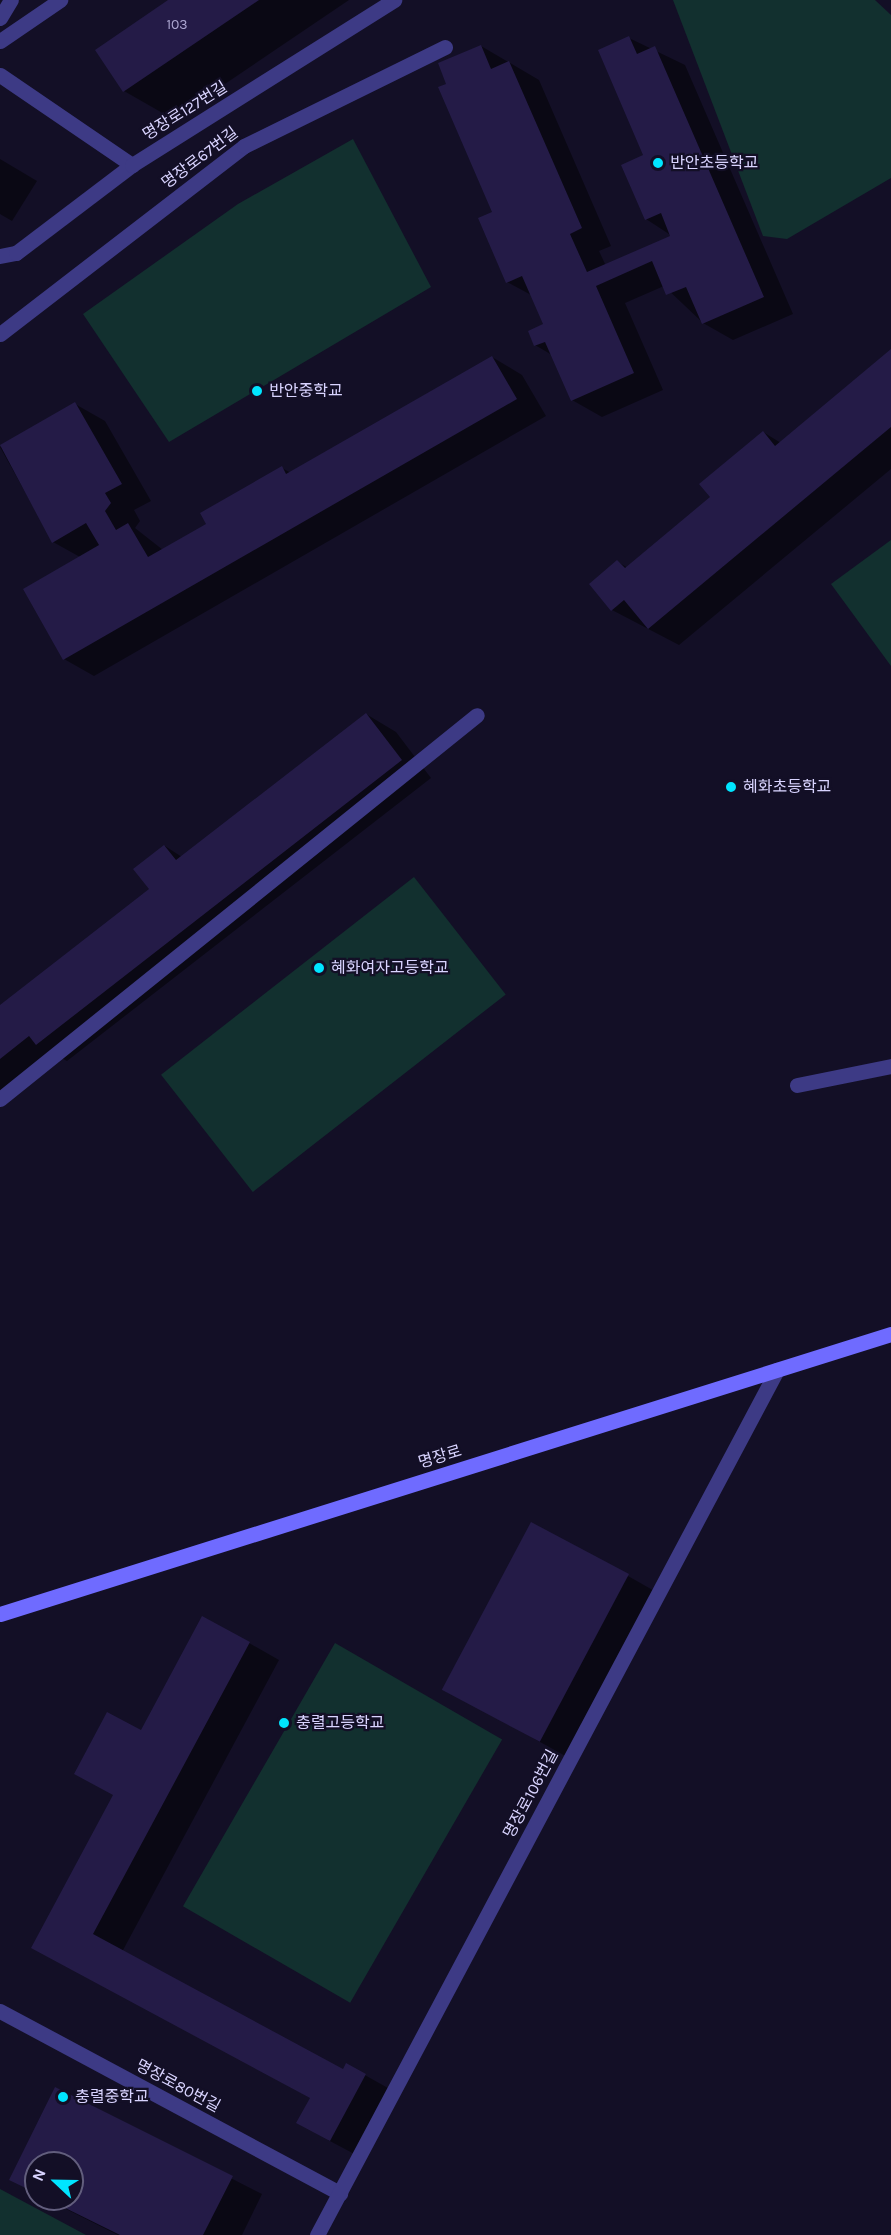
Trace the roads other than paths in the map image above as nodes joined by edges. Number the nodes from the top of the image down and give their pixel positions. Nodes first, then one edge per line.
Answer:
1 (11, 0) edge
2 (60, 0) edge
3 (394, 0) edge
4 (0, 18) edge
5 (0, 41) edge
6 (445, 47) dead end
7 (0, 75) edge
8 (132, 165) junction
9 (0, 256) edge
10 (0, 334) edge
11 (477, 715) dead end
12 (891, 1066) edge
13 (797, 1085) dead end
14 (0, 1100) edge
15 (891, 1334) edge
16 (777, 1370) junction
17 (0, 1614) edge
18 (0, 2011) edge
19 (340, 2193) junction
20 (317, 2235) edge

1 - 4 street
2 - 5 street
3 - 8 street, 명장로127번길
6 - 10 street, 명장로67번길
7 - 8 street
8 - 9 street, 명장로127번길
11 - 14 street
12 - 13 street
15 - 16 main road, 명장로
16 - 17 main road, 명장로
16 - 19 street, 명장로106번길
18 - 19 street, 명장로80번길
19 - 20 street, 명장로106번길

